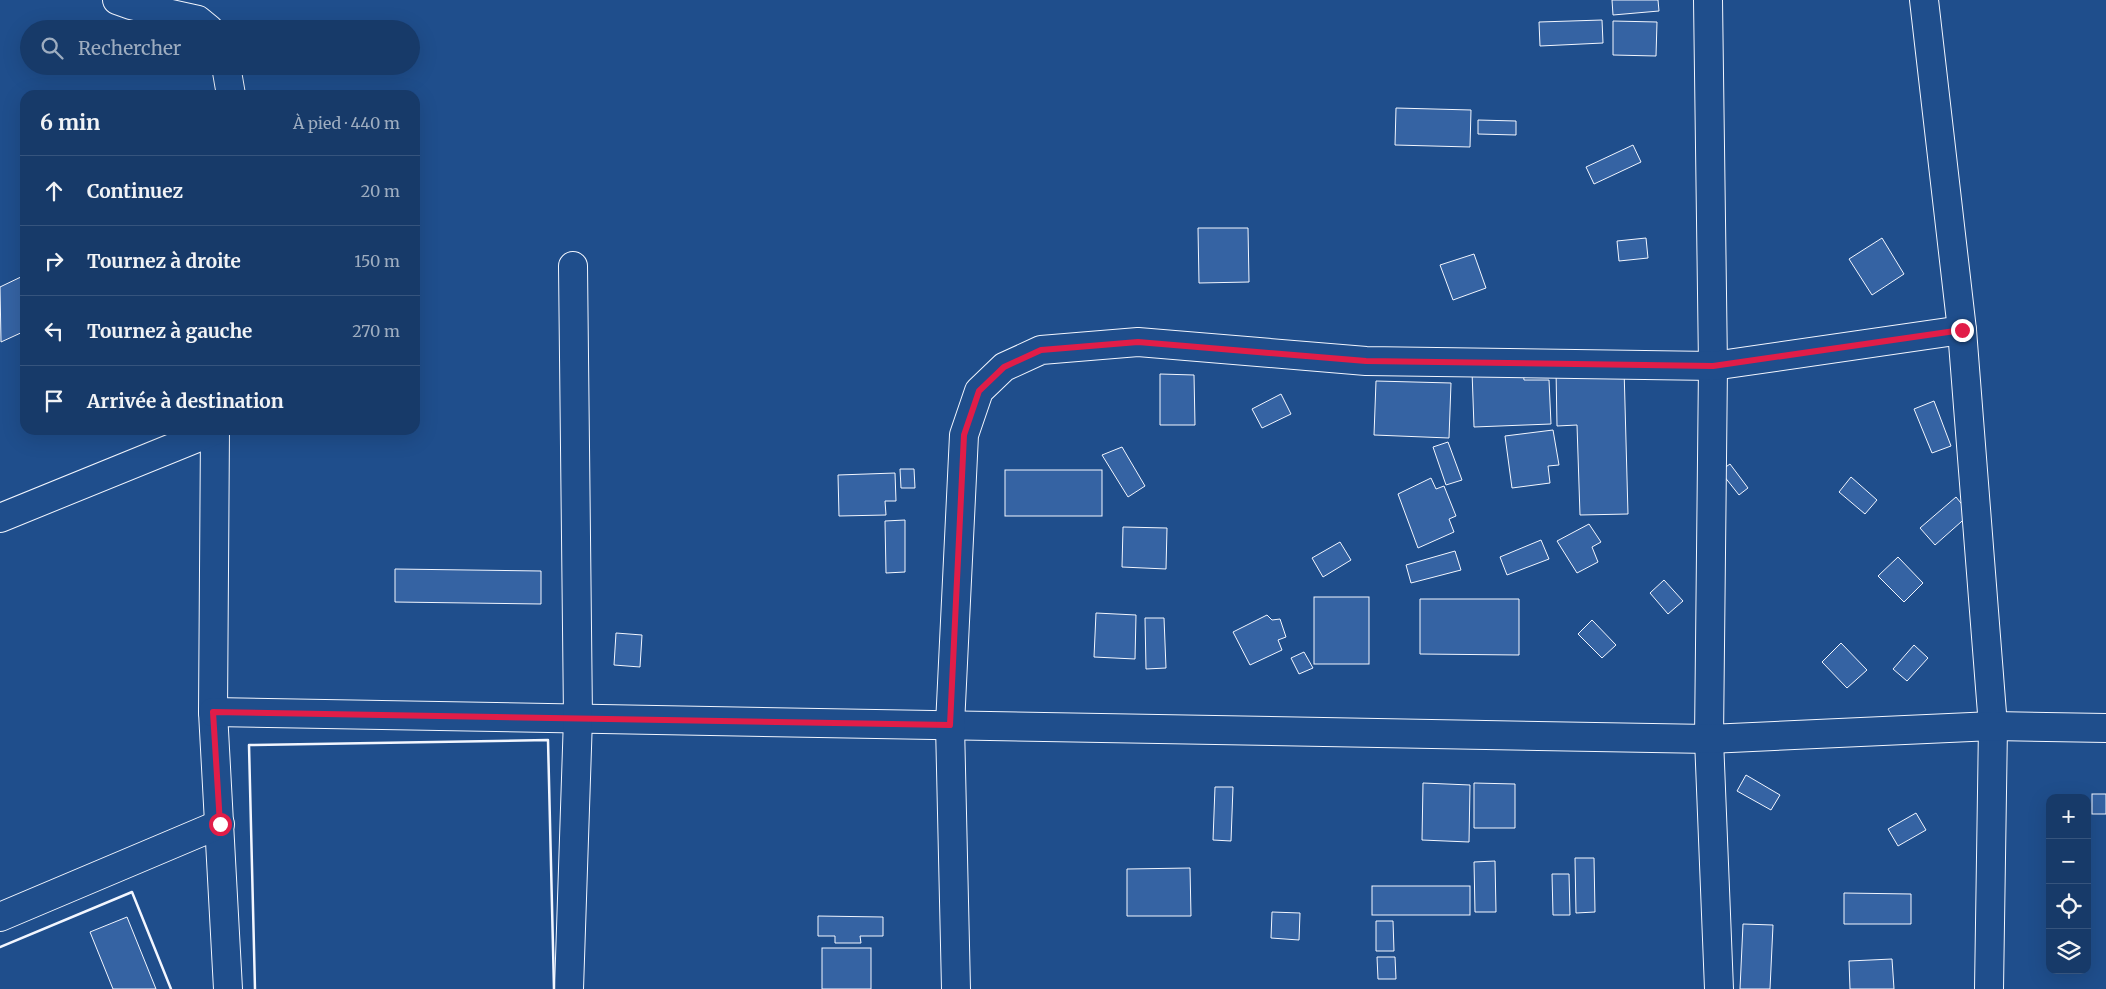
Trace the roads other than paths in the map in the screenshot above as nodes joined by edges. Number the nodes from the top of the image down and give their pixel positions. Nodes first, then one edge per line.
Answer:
1 (117, 0) edge
2 (1708, 0) edge
3 (1924, 0) edge
4 (198, 20) edge
5 (228, 75) edge
6 (230, 90) edge
7 (573, 266) dead end
8 (1962, 330) junction
9 (1713, 366) junction
10 (205, 435) edge
11 (215, 435) edge
12 (0, 518) edge
13 (213, 712) junction
14 (578, 718) junction
15 (950, 725) junction
16 (1993, 726) junction
17 (2106, 728) edge
18 (1709, 738) junction
19 (220, 824) junction
20 (0, 916) edge
21 (228, 989) edge
22 (569, 989) edge
23 (956, 989) edge
24 (1719, 989) edge
25 (1989, 989) edge

1 - 4 street
2 - 9 street
3 - 8 street
5 - 6 street
7 - 14 street
8 - 9 street
8 - 16 street
9 - 15 street
9 - 18 street
10 - 12 street
11 - 13 street
13 - 14 street
13 - 19 street
14 - 15 street
14 - 22 street
15 - 18 street
15 - 23 street
16 - 17 street
16 - 18 street
16 - 25 street
18 - 24 street
19 - 20 street
19 - 21 street

